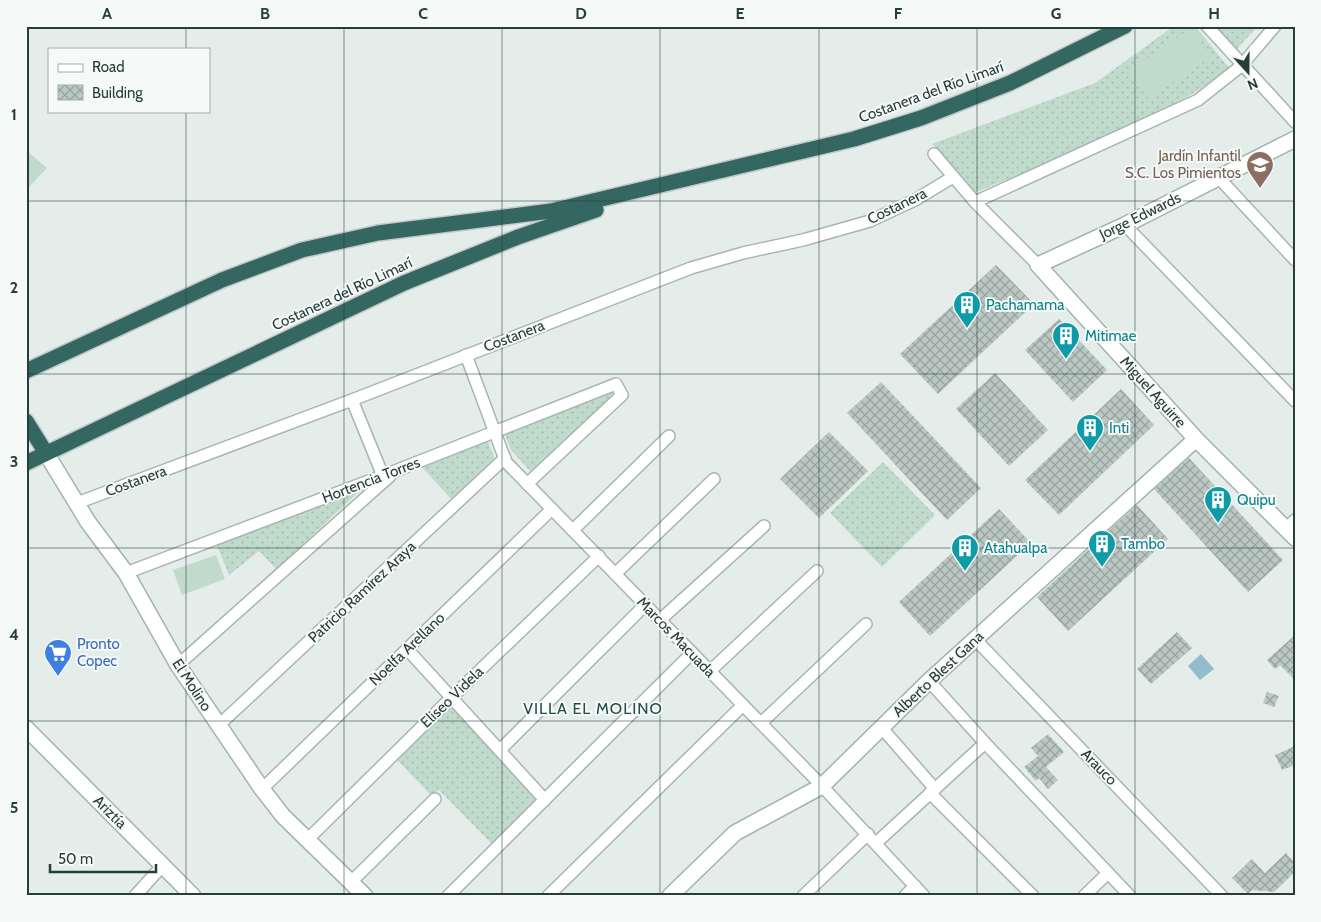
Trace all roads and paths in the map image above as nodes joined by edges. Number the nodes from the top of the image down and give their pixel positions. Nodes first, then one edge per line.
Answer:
1 (1125, 26) edge
2 (1207, 26) edge
3 (1275, 26) edge
4 (1241, 66) junction
5 (1295, 122) edge
6 (1295, 139) edge
7 (934, 154) dead end
8 (953, 177) junction
9 (1218, 177) junction
10 (682, 182) junction
11 (976, 202) junction
12 (1125, 225) junction
13 (1295, 260) edge
14 (1038, 265) junction
15 (466, 355) junction
16 (26, 371) edge
17 (352, 400) junction
18 (1295, 401) edge
19 (26, 422) edge
20 (494, 431) junction
21 (670, 436) dead end
22 (1196, 438) junction
23 (46, 453) junction
24 (505, 458) junction
25 (26, 463) edge
26 (395, 471) junction
27 (383, 476) junction
28 (714, 479) dead end
29 (527, 484) junction
30 (77, 503) junction
31 (552, 509) junction
32 (764, 526) dead end
33 (1292, 529) edge
34 (573, 530) junction
35 (599, 556) junction
36 (817, 571) dead end
37 (126, 573) junction
38 (615, 574) junction
39 (645, 605) junction
40 (660, 620) junction
41 (866, 624) dead end
42 (976, 639) junction
43 (407, 649) junction
44 (692, 653) junction
45 (178, 665) junction
46 (710, 671) junction
47 (929, 681) junction
48 (452, 697) junction
49 (743, 705) junction
50 (761, 723) junction
51 (218, 726) junction
52 (881, 727) junction
53 (26, 728) edge
54 (985, 743) junction
55 (500, 750) junction
56 (822, 786) junction
57 (262, 789) junction
58 (933, 791) junction
59 (435, 799) dead end
60 (545, 800) junction
61 (872, 839) junction
62 (307, 840) junction
63 (163, 865) junction
64 (1108, 873) junction
65 (350, 883) junction
66 (915, 886) junction
67 (135, 896) edge
68 (193, 896) edge
69 (365, 896) edge
70 (448, 896) edge
71 (548, 896) edge
72 (670, 896) edge
73 (803, 896) edge
74 (906, 896) edge
75 (924, 896) edge
76 (1033, 896) edge
77 (1084, 896) edge
78 (1130, 896) edge
79 (1222, 896) edge

1 - 10 highway, Costanera del Río Limarí
2 - 4 street
3 - 4 street
4 - 5 street
4 - 11 street
6 - 9 street, Jorge Edwards
7 - 8 street, Miguel Aguirre
8 - 11 street, Miguel Aguirre
8 - 15 street, Costanera
9 - 12 street, Jorge Edwards
9 - 13 street
10 - 16 highway, Costanera del Río Limarí
10 - 23 highway, Costanera del Río Limarí
11 - 14 street, Miguel Aguirre
12 - 14 street, Jorge Edwards
12 - 18 street
14 - 22 street, Miguel Aguirre
15 - 17 street, Costanera
15 - 20 street, Marcos Macuada
17 - 27 street
17 - 30 street, Costanera
19 - 23 highway
20 - 24 street, Marcos Macuada
20 - 26 street, Hortencia Torres
20 - 29 street, Hortencia Torres
21 - 34 street
22 - 33 street, Miguel Aguirre
22 - 42 street, Alberto Blest Gana
23 - 25 highway, Costanera del Río Limarí
23 - 30 street, El Molino
24 - 29 street, Marcos Macuada
24 - 51 street, Patricio Ramírez Araya
26 - 27 street, Hortencia Torres
26 - 45 street
27 - 37 street, Hortencia Torres
28 - 38 street
29 - 31 street, Marcos Macuada
30 - 37 street, El Molino
31 - 34 street, Marcos Macuada
31 - 43 street, Noelfa Arellano
32 - 40 street
34 - 35 street, Marcos Macuada
35 - 38 street, Marcos Macuada
35 - 48 street, Eliseo Videla
36 - 46 street
37 - 45 street, El Molino
38 - 39 street, Marcos Macuada
39 - 40 street, Marcos Macuada
39 - 55 street
40 - 44 street, Marcos Macuada
41 - 50 street
42 - 47 street, Alberto Blest Gana
42 - 79 street, Arauco
43 - 48 street
43 - 57 street, Noelfa Arellano
44 - 46 street, Marcos Macuada
44 - 60 street
45 - 51 street, El Molino
46 - 49 street, Marcos Macuada
47 - 52 street, Alberto Blest Gana
47 - 54 street
48 - 55 street
48 - 62 street, Eliseo Videla
49 - 50 street, Marcos Macuada
49 - 71 street
50 - 56 street, Marcos Macuada
51 - 57 street, El Molino
52 - 56 street, Alberto Blest Gana
52 - 58 street
53 - 63 street, Ariztía
54 - 58 street
54 - 64 street
55 - 60 street
56 - 61 street, Marcos Macuada
56 - 72 street, Alberto Blest Gana
57 - 62 street, El Molino
58 - 61 street
58 - 76 street
59 - 65 street
60 - 70 street
61 - 66 street, Marcos Macuada
61 - 73 street
62 - 65 street, El Molino
63 - 67 street
63 - 68 street, Ariztía
64 - 77 street
64 - 78 street
65 - 69 street, El Molino
66 - 74 street
66 - 75 street, Marcos Macuada

